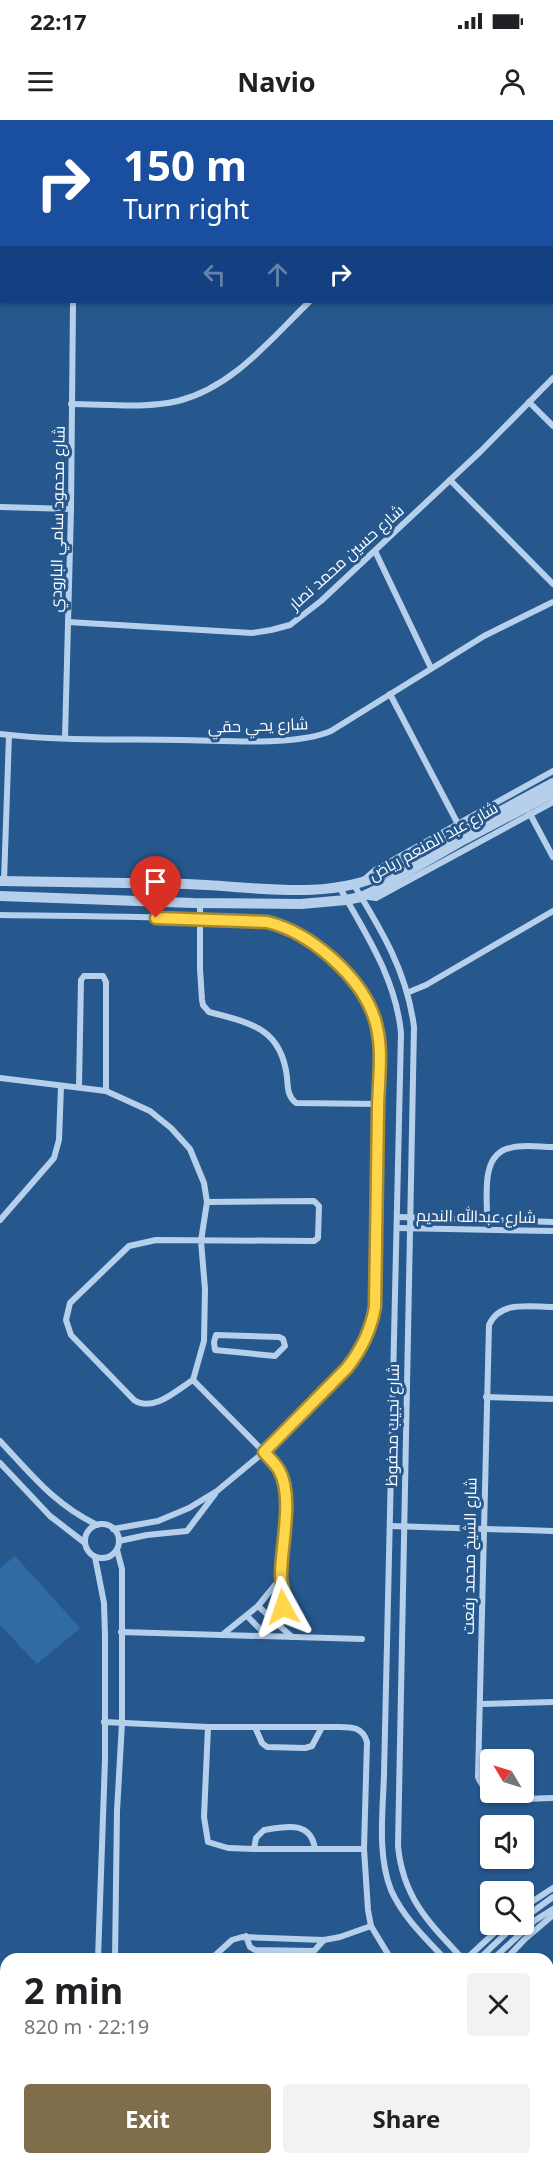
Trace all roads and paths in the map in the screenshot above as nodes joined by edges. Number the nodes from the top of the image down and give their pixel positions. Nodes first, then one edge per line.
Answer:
1 (73, 303) edge
2 (308, 303) edge
3 (553, 378) edge
4 (529, 402) junction
5 (71, 404) junction
6 (553, 426) edge
7 (450, 480) junction
8 (0, 507) edge
9 (71, 508) junction
10 (375, 551) junction
11 (553, 584) edge
12 (553, 602) edge
13 (68, 622) junction
14 (431, 668) junction
15 (390, 694) junction
16 (0, 734) edge
17 (9, 735) junction
18 (65, 738) junction
19 (553, 771) edge
20 (553, 783) edge
21 (553, 793) edge
22 (553, 802) edge
23 (530, 814) junction
24 (459, 827) junction
25 (553, 857) edge
26 (2, 881) edge
27 (46, 882) junction
28 (80, 882) junction
29 (358, 884) junction
30 (340, 888) junction
31 (0, 896) edge
32 (361, 896) junction
33 (44, 897) junction
34 (76, 900) junction
35 (346, 900) junction
36 (200, 903) junction
37 (553, 911) edge
38 (0, 915) edge
39 (200, 919) junction
40 (409, 992) junction
41 (0, 1078) edge
42 (61, 1086) junction
43 (79, 1088) junction
44 (106, 1091) junction
45 (378, 1104) junction
46 (553, 1147) edge
47 (207, 1202) junction
48 (398, 1217) junction
49 (411, 1217) junction
50 (0, 1220) edge
51 (488, 1220) junction
52 (553, 1222) edge
53 (398, 1228) junction
54 (411, 1228) junction
55 (488, 1229) junction
56 (553, 1231) edge
57 (201, 1241) junction
58 (553, 1307) edge
59 (204, 1341) junction
60 (214, 1342) junction
61 (193, 1380) junction
62 (486, 1397) junction
63 (553, 1399) edge
64 (0, 1441) edge
65 (264, 1452) junction
66 (0, 1463) edge
67 (217, 1491) junction
68 (97, 1525) junction
69 (144, 1525) junction
70 (390, 1526) junction
71 (404, 1527) junction
72 (113, 1529) junction
73 (483, 1529) junction
74 (553, 1531) edge
75 (147, 1535) junction
76 (119, 1541) junction
77 (85, 1543) junction
78 (117, 1550) junction
79 (95, 1557) junction
80 (280, 1579) junction
81 (258, 1606) junction
82 (247, 1616) junction
83 (275, 1620) junction
84 (121, 1632) junction
85 (261, 1634) junction
86 (222, 1635) junction
87 (292, 1637) junction
88 (362, 1639) dead end
89 (553, 1703) edge
90 (480, 1704) junction
91 (104, 1722) junction
92 (122, 1723) junction
93 (208, 1726) junction
94 (255, 1727) junction
95 (322, 1727) junction
96 (553, 1798) edge
97 (102, 1808) junction
98 (117, 1811) junction
99 (254, 1849) junction
100 (315, 1849) junction
101 (364, 1849) junction
102 (553, 1888) edge
103 (553, 1897) edge
104 (534, 1900) edge
105 (553, 1909) edge
106 (534, 1911) edge
107 (553, 1915) edge
108 (371, 1926) junction
109 (491, 1935) edge
110 (504, 1935) edge
111 (246, 1936) junction
112 (324, 1940) junction
113 (98, 1953) edge
114 (117, 1953) edge
115 (218, 1953) edge
116 (387, 1953) edge
117 (439, 1953) edge
118 (458, 1953) edge
119 (471, 1953) edge
120 (485, 1953) edge
121 (499, 1953) edge
122 (512, 1953) edge

1 - 5 street, شارع محمود سامي البارودي
2 - 5 street
3 - 4 street, شارع حسين محمد نصار
4 - 6 street
4 - 7 street, شارع حسين محمد نصار
5 - 9 street, شارع محمود سامي البارودي
7 - 10 street, شارع حسين محمد نصار
7 - 11 street
8 - 9 street
9 - 13 street, شارع محمود سامي البارودي
10 - 13 street, شارع حسين محمد نصار
10 - 14 street
12 - 14 street, شارع يحي حقي
13 - 18 street, شارع محمود سامي البارودي
14 - 15 street, شارع يحي حقي
15 - 18 street, شارع يحي حقي
15 - 24 street
16 - 17 street, شارع يحي حقي
17 - 18 street, شارع يحي حقي
17 - 26 street
19 - 24 street
20 - 24 street, شارع عبد المنعم رياض
21 - 32 street, شارع عبد المنعم رياض
22 - 23 street
23 - 25 street
23 - 32 street
24 - 29 street, شارع عبد المنعم رياض
26 - 27 street, شارع عبد المنعم رياض
27 - 28 street, شارع عبد المنعم رياض
27 - 33 street
28 - 30 street, شارع عبد المنعم رياض
28 - 34 street
29 - 30 street, شارع عبد المنعم رياض
29 - 32 street, شارع نجيب محفوظ
30 - 35 street, شارع نجيب محفوظ
31 - 33 street, شارع عبد المنعم رياض
32 - 35 street, شارع عبد المنعم رياض
32 - 40 street, شارع نجيب محفوظ
33 - 34 street, شارع عبد المنعم رياض
34 - 36 street, شارع عبد المنعم رياض
35 - 36 street, شارع عبد المنعم رياض
35 - 48 street, شارع نجيب محفوظ
36 - 39 street
37 - 40 street
38 - 39 street
39 - 45 street
39 - 45 street
40 - 49 street, شارع نجيب محفوظ
41 - 42 street
42 - 43 street
42 - 50 street
43 - 44 street
43 - 44 street
44 - 47 street
45 - 65 street
46 - 51 street
47 - 57 street
47 - 57 street
48 - 49 street, شارع عبدالله النديم
48 - 53 street, شارع نجيب محفوظ
49 - 51 street, شارع عبدالله النديم
49 - 54 street, شارع نجيب محفوظ
51 - 52 street, شارع عبدالله النديم
51 - 55 street
53 - 54 street, شارع عبدالله النديم
53 - 70 street, شارع نجيب محفوظ
54 - 55 street, شارع عبدالله النديم
54 - 71 street, شارع نجيب محفوظ
55 - 56 street, شارع عبدالله النديم
57 - 59 street
57 - 61 street
58 - 62 street, شارع الشيخ محمد رفعت
59 - 60 street
59 - 61 street
60 - 60 street
61 - 65 street
62 - 63 street
62 - 73 street, شارع الشيخ محمد رفعت
64 - 68 street
65 - 67 street
65 - 80 street
66 - 77 street
67 - 69 street
67 - 75 street
68 - 72 street
68 - 77 street
69 - 72 street
69 - 75 street
70 - 71 street
70 - 117 street, شارع نجيب محفوظ
71 - 73 street
71 - 118 street, شارع نجيب محفوظ
72 - 76 street
73 - 74 street
73 - 90 street, شارع الشيخ محمد رفعت
75 - 76 street
76 - 78 street
77 - 79 street
78 - 79 street
78 - 84 street
79 - 91 street
80 - 81 street
80 - 83 street
81 - 82 street
81 - 83 street
82 - 85 street
82 - 86 street
83 - 85 street
83 - 87 street
84 - 86 street
84 - 92 street
85 - 86 street
85 - 87 street
87 - 88 street
89 - 90 street
90 - 96 street, شارع الشيخ محمد رفعت
91 - 92 street
91 - 97 street
92 - 93 street
92 - 98 street
93 - 94 street
93 - 99 street
94 - 95 street
94 - 95 street
95 - 101 street
97 - 98 street
97 - 113 street
98 - 114 street
99 - 100 street
99 - 100 street
100 - 101 street
101 - 108 street
102 - 104 street
103 - 106 street
105 - 121 street
107 - 122 street
108 - 112 street
108 - 116 street
109 - 119 street
110 - 120 street
111 - 112 street
111 - 112 street
111 - 115 street

